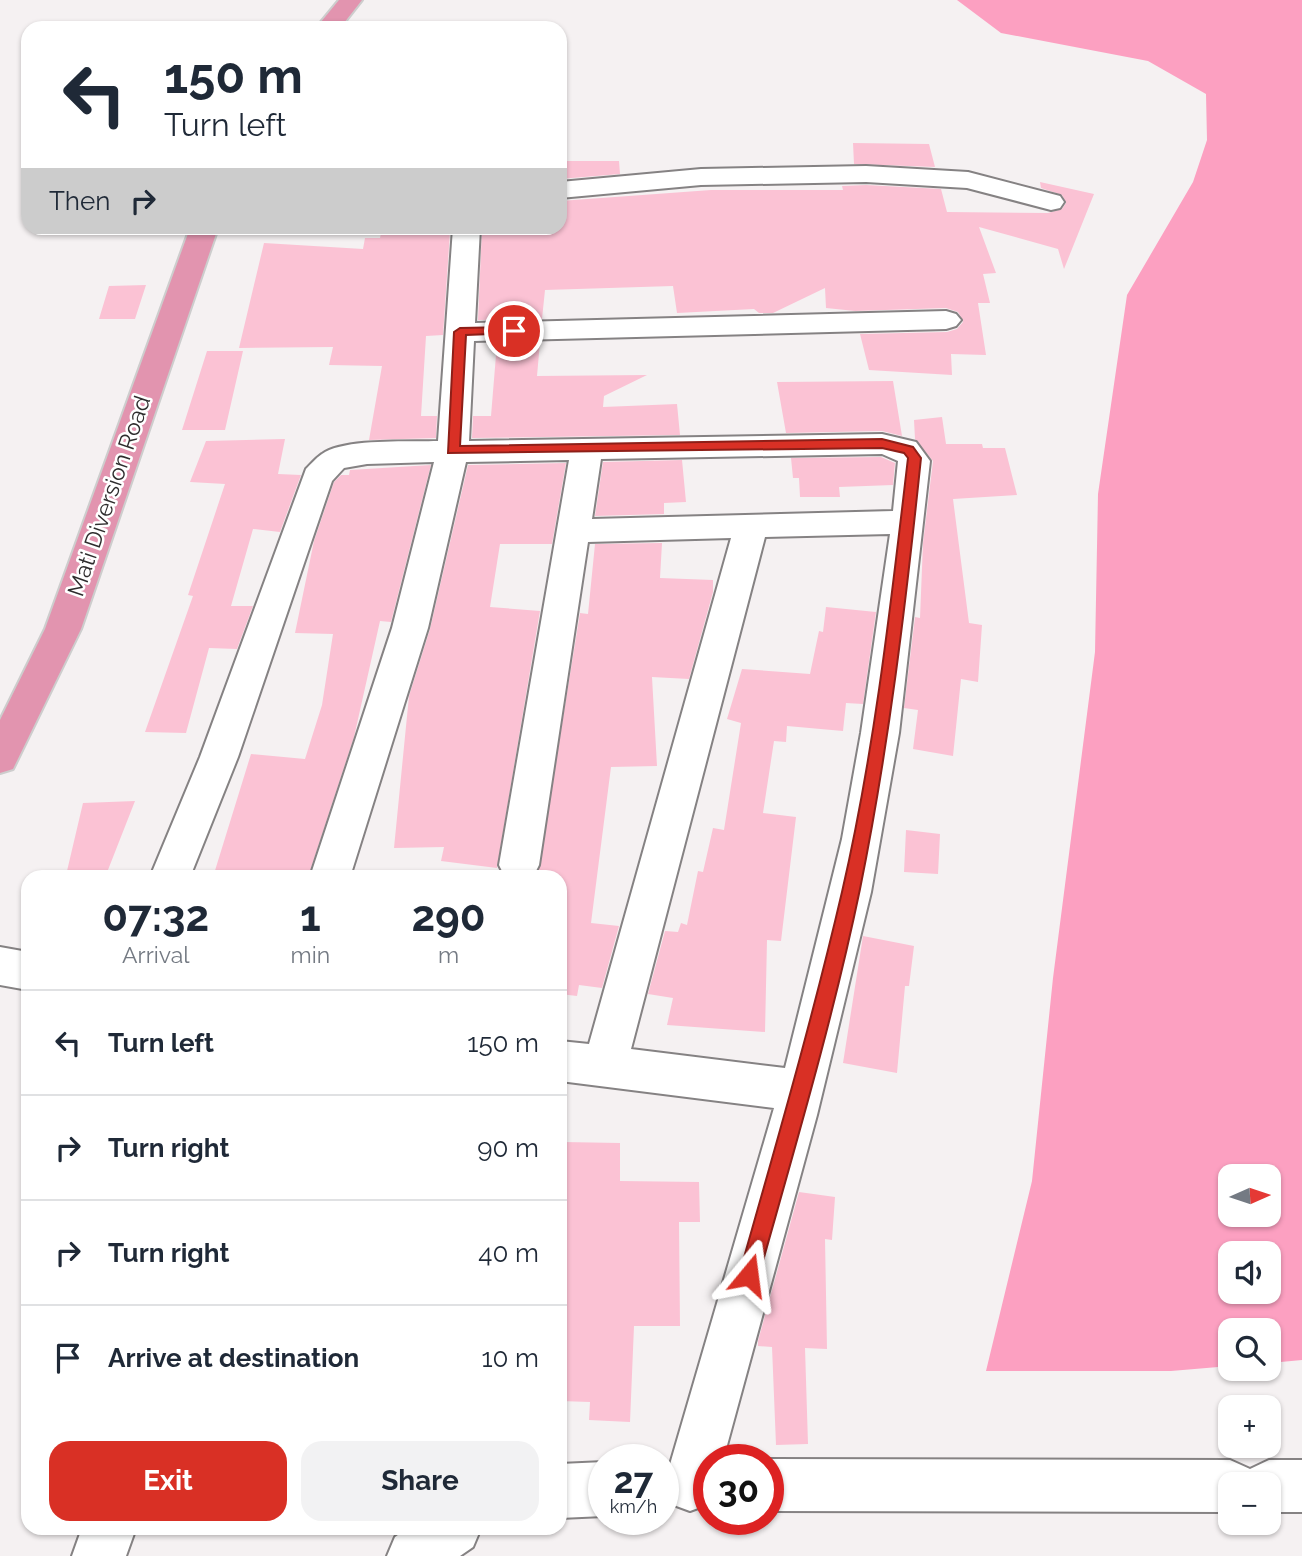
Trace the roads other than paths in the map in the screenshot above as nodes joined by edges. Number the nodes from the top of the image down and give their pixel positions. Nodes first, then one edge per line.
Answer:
1 (352, 0) edge
2 (334, 21) edge
3 (567, 189) edge
4 (1051, 202) dead end
5 (202, 235) edge
6 (466, 235) edge
7 (946, 320) dead end
8 (460, 332) junction
9 (587, 448) junction
10 (453, 450) junction
11 (908, 522) junction
12 (751, 528) junction
13 (576, 531) junction
14 (0, 758) edge
15 (519, 865) dead end
16 (173, 870) edge
17 (332, 870) edge
18 (0, 966) edge
19 (21, 970) edge
20 (567, 1062) edge
21 (604, 1068) junction
22 (801, 1091) junction
23 (687, 1485) edge
24 (784, 1485) edge
25 (1218, 1486) edge
26 (1281, 1486) edge
27 (1302, 1486) edge
28 (588, 1490) edge
29 (567, 1492) edge
30 (106, 1535) edge
31 (444, 1535) edge
32 (99, 1556) edge
33 (414, 1556) edge

1 - 2 highway
3 - 4 street
5 - 14 highway, Mati Diversion Road
6 - 8 street
7 - 8 street
8 - 10 street
9 - 10 street
9 - 11 street
9 - 13 street
10 - 16 street
10 - 17 street
11 - 12 street
11 - 22 street
12 - 13 street
12 - 21 street
13 - 15 street
18 - 19 street
20 - 21 street
21 - 22 street
22 - 23 street
24 - 25 street
26 - 27 street
28 - 29 street
30 - 32 street
31 - 33 street

